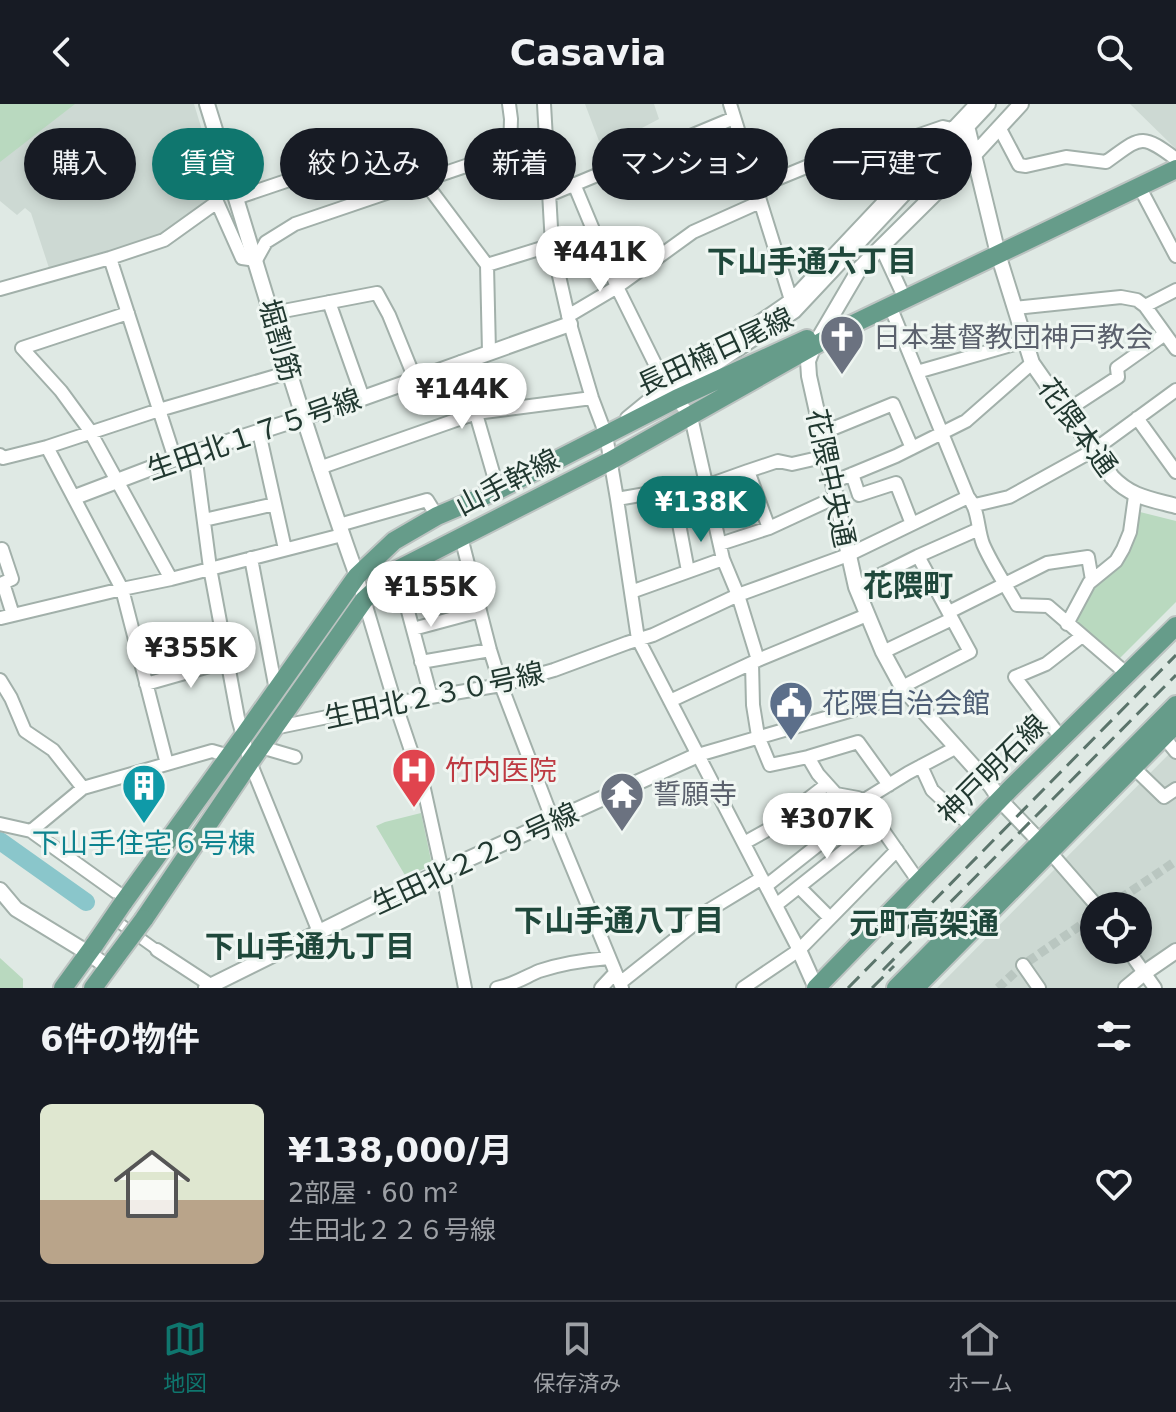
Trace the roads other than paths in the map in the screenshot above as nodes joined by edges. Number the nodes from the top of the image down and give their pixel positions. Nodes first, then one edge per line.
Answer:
1 (207, 104) edge
2 (509, 104) edge
3 (544, 104) edge
4 (730, 104) edge
5 (976, 104) edge
6 (988, 104) edge
7 (1021, 104) edge
8 (734, 118) junction
9 (962, 119) edge
10 (999, 127) junction
11 (214, 128) edge
12 (511, 128) edge
13 (545, 128) edge
14 (737, 128) edge
15 (940, 128) edge
16 (973, 156) junction
17 (1176, 159) edge
18 (1176, 169) edge
19 (576, 183) edge
20 (1140, 188) junction
21 (576, 189) edge
22 (237, 200) edge
23 (365, 200) edge
24 (438, 200) edge
25 (549, 200) edge
26 (885, 200) edge
27 (760, 202) joint
28 (552, 245) junction
29 (881, 247) junction
30 (998, 254) junction
31 (1176, 256) edge
32 (110, 258) junction
33 (256, 260) junction
34 (487, 265) junction
35 (617, 287) junction
36 (0, 289) edge
37 (1176, 290) edge
38 (791, 300) junction
39 (329, 302) junction
40 (898, 303) junction
41 (1145, 306) junction
42 (1015, 308) junction
43 (128, 313) junction
44 (273, 313) junction
45 (569, 320) junction
46 (851, 325) junction
47 (824, 331) junction
48 (1165, 334) junction
49 (1025, 341) junction
50 (813, 348) junction
51 (1176, 349) edge
52 (489, 352) junction
53 (461, 362) junction
54 (1032, 363) junction
55 (290, 372) junction
56 (917, 372) junction
57 (415, 379) junction
58 (1176, 390) edge
59 (671, 392) junction
60 (363, 398) junction
61 (592, 398) junction
62 (159, 410) junction
63 (1066, 411) junction
64 (476, 413) junction
65 (303, 417) junction
66 (691, 417) junction
67 (1137, 418) junction
68 (89, 432) junction
69 (259, 432) junction
70 (822, 433) junction
71 (942, 433) junction
72 (606, 435) junction
73 (47, 447) junction
74 (912, 448) junction
75 (1094, 450) junction
76 (195, 454) junction
77 (0, 455) edge
78 (827, 456) junction
79 (175, 459) junction
80 (610, 461) junction
81 (319, 468) junction
82 (748, 471) junction
83 (1176, 472) edge
84 (852, 474) junction
85 (116, 480) junction
86 (706, 486) junction
87 (672, 487) junction
88 (498, 490) junction
89 (834, 490) junction
90 (1135, 496) junction
91 (75, 497) junction
92 (617, 499) junction
93 (971, 501) junction
94 (275, 504) junction
95 (1176, 506) edge
96 (437, 516) junction
97 (204, 520) junction
98 (912, 524) junction
99 (769, 528) junction
100 (979, 529) junction
101 (340, 530) junction
102 (461, 537) junction
103 (720, 544) junction
104 (285, 549) junction
105 (0, 550) edge
106 (848, 555) junction
107 (918, 556) junction
108 (251, 558) junction
109 (723, 559) junction
110 (210, 568) junction
111 (397, 570) junction
112 (688, 571) junction
113 (357, 576) junction
114 (171, 579) junction
115 (1092, 580) junction
116 (1005, 583) junction
117 (856, 587) junction
118 (122, 589) junction
119 (631, 592) junction
120 (738, 595) junction
121 (364, 600) junction
122 (480, 611) junction
123 (867, 615) junction
124 (951, 616) junction
125 (3, 617) edge
126 (1067, 624) junction
127 (1176, 626) edge
128 (413, 629) junction
129 (1082, 636) junction
130 (638, 639) junction
131 (490, 650) junction
132 (883, 652) junction
133 (227, 661) junction
134 (755, 661) junction
135 (421, 662) junction
136 (1127, 674) junction
137 (0, 680) edge
138 (146, 684) junction
139 (501, 685) junction
140 (276, 690) junction
141 (905, 690) junction
142 (431, 697) junction
143 (670, 701) junction
144 (395, 703) junction
145 (1176, 705) edge
146 (274, 728) junction
147 (1170, 730) edge
148 (758, 736) junction
149 (243, 737) junction
150 (1062, 739) junction
151 (957, 747) junction
152 (1176, 752) edge
153 (255, 754) junction
154 (698, 755) junction
155 (229, 756) junction
156 (295, 757) dead end
157 (808, 757) junction
158 (167, 764) junction
159 (921, 766) junction
160 (1133, 767) junction
161 (826, 785) junction
162 (889, 785) junction
163 (83, 788) junction
164 (1176, 789) edge
165 (1001, 801) junction
166 (863, 804) junction
167 (553, 821) junction
168 (0, 824) edge
169 (878, 824) junction
170 (973, 828) junction
171 (31, 831) junction
172 (744, 843) junction
173 (1045, 847) junction
174 (897, 850) junction
175 (442, 871) junction
176 (764, 882) junction
177 (919, 882) junction
178 (799, 887) junction
179 (0, 890) edge
180 (1085, 892) edge
181 (124, 901) junction
182 (776, 905) junction
183 (107, 914) dead end
184 (830, 918) junction
185 (319, 932) junction
186 (92, 948) junction
187 (157, 950) joint
188 (799, 950) junction
189 (1176, 951) edge
190 (609, 958) junction
191 (111, 963) junction
192 (1138, 964) edge
193 (1023, 965) dead end
194 (1144, 973) junction
195 (619, 981) edge
196 (210, 987) edge
197 (63, 988) edge
198 (93, 988) edge
199 (465, 988) edge
200 (497, 988) edge
201 (601, 988) edge
202 (743, 988) edge
203 (816, 988) edge
204 (896, 988) edge
205 (915, 988) edge
206 (1039, 988) edge
207 (1126, 988) edge
208 (1155, 988) edge

1 - 11 street, 堀割筋
2 - 12 street
3 - 13 street
4 - 8 street
5 - 9 street
6 - 9 street
7 - 10 street, 山手幹線
8 - 14 street
8 - 19 street
9 - 15 street
9 - 16 street, 花隈本通
9 - 59 street
10 - 16 street, 山手幹線
10 - 17 street
16 - 29 street, 山手幹線
16 - 30 street, 花隈本通
18 - 20 main road, 長田楠日尾線
20 - 30 main road, 長田楠日尾線
20 - 31 street
21 - 35 street
22 - 33 street, 堀割筋
23 - 33 street
24 - 34 street
25 - 28 street
26 - 38 street
27 - 35 street
27 - 38 street
28 - 34 street
28 - 45 street
29 - 40 street
29 - 47 street, 山手幹線
30 - 40 main road, 長田楠日尾線
30 - 42 street, 花隈本通
32 - 33 street
32 - 36 street
32 - 43 street
33 - 44 street, 堀割筋
34 - 52 street
35 - 45 street
35 - 59 street
37 - 41 street
38 - 59 street
39 - 44 street
39 - 57 street
39 - 60 street
40 - 46 main road, 長田楠日尾線
40 - 56 street
41 - 42 street
41 - 48 street
42 - 49 street, 花隈本通
43 - 62 street
43 - 68 street
44 - 55 street, 堀割筋
45 - 52 street, 生田北１７５号線
45 - 61 street
46 - 47 main road, 長田楠日尾線
46 - 50 main road, 長田楠日尾線
47 - 50 street, 山手幹線
47 - 59 main road, 長田楠日尾線
48 - 51 street
48 - 63 street
49 - 54 street, 花隈本通
49 - 56 street
50 - 66 main road, 山手幹線
50 - 70 street, 花隈中央通
52 - 53 street, 生田北１７５号線
53 - 57 street, 生田北１７５号線
53 - 64 street
54 - 63 street, 花隈本通
54 - 71 street
55 - 62 street
55 - 65 street, 堀割筋
56 - 71 street
57 - 60 street, 生田北１７５号線
58 - 67 street, 生田北２３０号線
59 - 66 street
59 - 72 main road, 長田楠日尾線
60 - 65 street, 生田北１７５号線
61 - 64 street
61 - 72 street
62 - 68 street
62 - 79 street
63 - 75 street, 花隈本通
64 - 81 street
64 - 88 street
65 - 69 street, 生田北１７５号線
65 - 81 street, 堀割筋
66 - 80 main road, 山手幹線
66 - 86 street
67 - 75 street, 生田北２３０号線
67 - 83 street
68 - 73 street
68 - 85 street
69 - 76 street, 生田北１７５号線
69 - 94 street
70 - 74 street
70 - 78 street, 花隈中央通
71 - 74 street
71 - 93 street
72 - 80 street
72 - 88 main road, 山手幹線
73 - 77 street
73 - 91 street
74 - 84 street
75 - 90 street, 花隈本通
75 - 93 street, 生田北２３０号線
76 - 79 street, 生田北１７５号線
76 - 97 street
78 - 82 street
78 - 89 street, 花隈中央通
79 - 85 street, 生田北１７５号線
80 - 92 street
80 - 102 main road, 山手幹線
81 - 101 street, 堀割筋
82 - 86 street
82 - 99 street
84 - 89 street
84 - 98 street
85 - 91 street, 生田北１７５号線
85 - 114 street
86 - 87 street
86 - 103 street
87 - 92 street
87 - 112 street
88 - 96 main road, 山手幹線
89 - 99 street
89 - 106 street, 花隈中央通
90 - 95 street, 花隈本通
90 - 115 street
91 - 118 street
92 - 119 street
93 - 98 street, 生田北２３０号線
93 - 100 street
94 - 97 street
94 - 104 street
96 - 101 street
96 - 113 main road, 山手幹線
97 - 110 street
98 - 106 street, 生田北２３０号線
99 - 103 street
100 - 107 street
100 - 116 street
101 - 104 street
101 - 113 street, 堀割筋
102 - 111 main road, 山手幹線
102 - 122 street
103 - 109 street
104 - 108 street
105 - 125 street
106 - 117 street, 花隈中央通
106 - 120 street, 生田北２３０号線
107 - 117 street
107 - 124 street
108 - 110 street
108 - 140 street
109 - 112 street
109 - 120 street
110 - 114 street
110 - 133 street
111 - 121 main road, 山手幹線
111 - 128 street
112 - 119 street
113 - 121 street
113 - 140 main road, 山手幹線
114 - 118 street
115 - 116 street
115 - 126 street
116 - 124 street
116 - 126 street
117 - 123 street, 花隈中央通
118 - 125 street
118 - 138 street
119 - 130 street
120 - 130 street, 生田北２３０号線
120 - 134 street
121 - 144 street
121 - 146 main road, 山手幹線
122 - 128 street
122 - 131 street
123 - 132 street, 花隈中央通
123 - 134 street
124 - 132 street
124 - 141 street
126 - 129 street
127 - 136 main road, 神戸明石線
128 - 135 street
129 - 136 street
129 - 150 street
130 - 139 street, 生田北２３０号線
130 - 143 street
131 - 135 street
131 - 139 street
132 - 141 street, 花隈中央通
133 - 138 street
133 - 149 street
134 - 143 street
134 - 148 street
135 - 142 street
136 - 150 main road, 神戸明石線
137 - 163 street
138 - 158 street
139 - 142 street, 生田北２３０号線
139 - 167 street
140 - 149 main road, 山手幹線
141 - 148 street
141 - 151 street, 花隈中央通
142 - 144 street, 生田北２３０号線
143 - 154 street
144 - 146 street, 生田北２３０号線
144 - 175 street
145 - 173 main road
146 - 153 main road, 山手幹線
147 - 152 street
147 - 160 main road
148 - 154 street
148 - 157 street
149 - 153 street
149 - 155 main road, 山手幹線
150 - 165 main road, 神戸明石線
151 - 159 street
151 - 165 street, 花隈中央通
153 - 156 street
153 - 185 street
153 - 191 main road, 山手幹線, bridge
154 - 167 street, 生田北２２９号線
154 - 172 street
155 - 158 street
155 - 181 main road, 山手幹線
157 - 161 street
157 - 162 street
158 - 163 street
159 - 162 street
159 - 170 street
160 - 164 street
160 - 173 main road
161 - 166 street
161 - 172 street
162 - 166 street
163 - 171 street
165 - 170 main road, 神戸明石線
165 - 173 street, 花隈中央通
166 - 169 street
166 - 176 street
167 - 175 street, 生田北２２９号線
167 - 190 street
168 - 171 street
169 - 174 street
169 - 178 street
170 - 177 main road, 神戸明石線
171 - 181 street
172 - 176 street
173 - 180 street
173 - 204 main road
173 - 205 main road
174 - 177 street
174 - 184 street
175 - 185 street, 生田北２２９号線
175 - 199 street
176 - 182 street
176 - 195 street
177 - 203 main road, 神戸明石線
178 - 182 street
178 - 184 street
179 - 186 street
181 - 186 main road, 山手幹線, bridge
182 - 188 street
183 - 187 street
184 - 188 street
185 - 196 street, 生田北２２９号線
186 - 191 street
186 - 197 main road, 山手幹線
187 - 196 street
188 - 202 street
188 - 203 street
189 - 194 street
190 - 195 street
190 - 200 street
191 - 198 main road, 山手幹線
192 - 194 street
193 - 206 street
194 - 207 street
194 - 208 street
195 - 201 street

